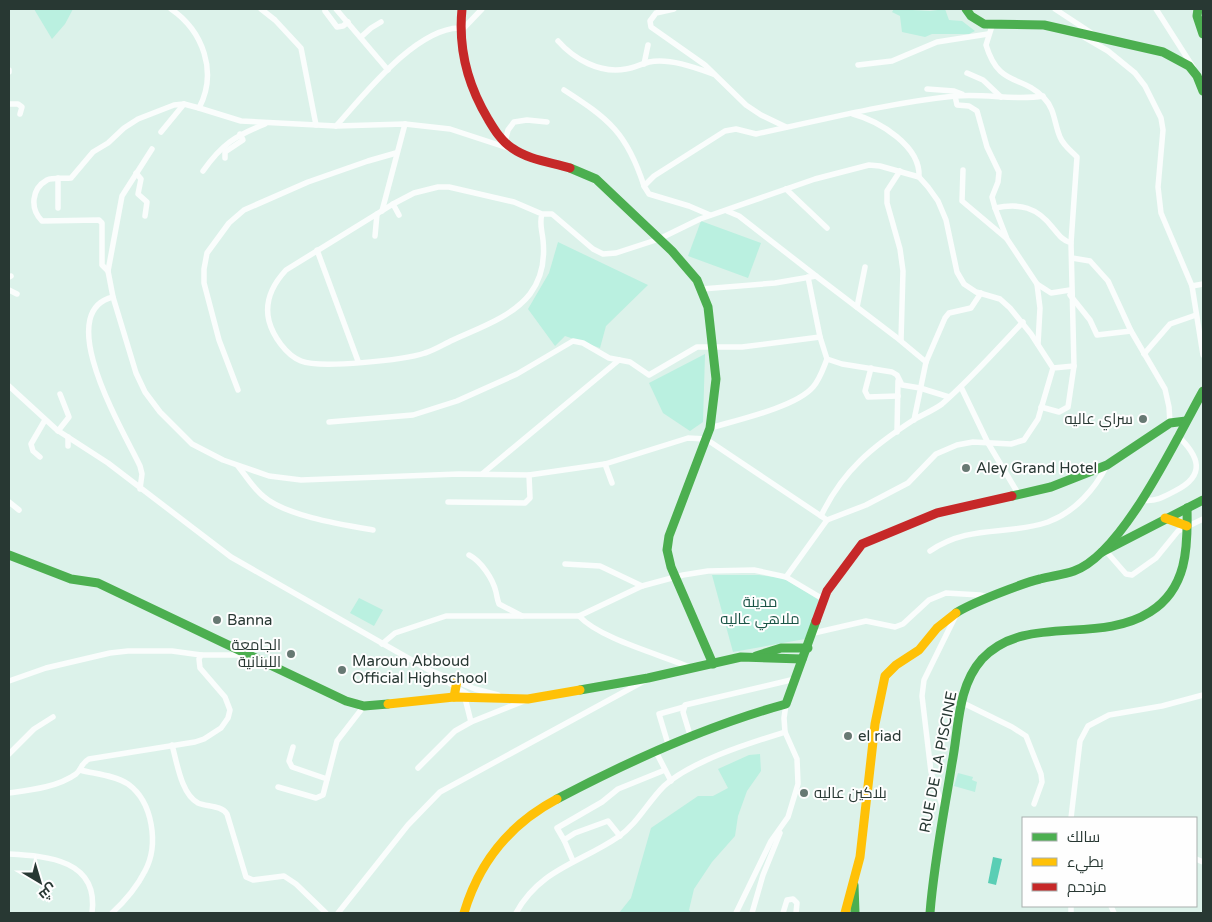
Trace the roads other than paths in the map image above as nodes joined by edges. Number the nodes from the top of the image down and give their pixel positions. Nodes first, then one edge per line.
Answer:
1 (171, 9) edge
2 (261, 9) edge
3 (336, 9) edge
4 (462, 9) edge
5 (482, 9) edge
6 (674, 9) edge
7 (966, 9) edge
8 (1055, 9) edge
9 (1156, 9) edge
10 (1198, 9) edge
11 (325, 11) dead end
12 (348, 22) junction
13 (382, 22) dead end
14 (459, 30) junction
15 (990, 30) junction
16 (1077, 33) junction
17 (1203, 34) edge
18 (1097, 36) junction
19 (361, 37) junction
20 (558, 41) dead end
21 (648, 45) dead end
22 (644, 64) junction
23 (858, 65) dead end
24 (388, 70) junction
25 (1197, 72) junction
26 (967, 73) dead end
27 (715, 75) junction
28 (927, 89) dead end
29 (564, 90) dead end
30 (1203, 91) edge
31 (964, 95) junction
32 (955, 96) junction
33 (1043, 96) junction
34 (1001, 97) junction
35 (9, 104) edge
36 (184, 104) junction
37 (199, 108) junction
38 (20, 114) dead end
39 (851, 114) junction
40 (270, 122) junction
41 (547, 122) dead end
42 (405, 124) junction
43 (316, 125) junction
44 (336, 126) junction
45 (786, 127) junction
46 (161, 132) dead end
47 (240, 134) junction
48 (505, 142) junction
49 (152, 149) dead end
50 (512, 150) junction
51 (396, 153) junction
52 (225, 158) dead end
53 (963, 170) dead end
54 (203, 171) dead end
55 (900, 171) junction
56 (136, 173) junction
57 (919, 177) junction
58 (58, 178) junction
59 (644, 186) junction
60 (786, 189) junction
61 (393, 204) junction
62 (58, 208) dead end
63 (995, 208) junction
64 (113, 209) dead end
65 (727, 211) junction
66 (380, 212) junction
67 (118, 213) junction
68 (542, 214) junction
69 (398, 215) dead end
70 (710, 215) junction
71 (145, 216) dead end
72 (827, 228) dead end
73 (374, 236) dead end
74 (659, 238) junction
75 (1007, 239) junction
76 (1070, 243) junction
77 (317, 250) junction
78 (1072, 258) junction
79 (865, 267) dead end
80 (108, 270) junction
81 (816, 276) junction
82 (808, 277) junction
83 (1037, 284) junction
84 (1203, 284) edge
85 (1192, 286) junction
86 (702, 289) junction
87 (9, 290) edge
88 (981, 293) junction
89 (1070, 293) junction
90 (17, 294) dead end
91 (113, 297) junction
92 (857, 307) junction
93 (1196, 315) junction
94 (1023, 322) junction
95 (1131, 331) junction
96 (1202, 336) edge
97 (820, 337) junction
98 (901, 340) junction
99 (1038, 344) junction
100 (712, 348) junction
101 (1144, 354) junction
102 (1203, 355) edge
103 (619, 360) junction
104 (828, 360) junction
105 (358, 361) junction
106 (926, 362) junction
107 (1074, 366) junction
108 (871, 368) junction
109 (1053, 368) junction
110 (898, 381) junction
111 (9, 386) edge
112 (920, 388) junction
113 (960, 388) junction
114 (238, 390) dead end
115 (1203, 391) edge
116 (60, 394) dead end
117 (898, 396) junction
118 (949, 397) junction
119 (1042, 407) junction
120 (45, 420) junction
121 (914, 420) junction
122 (1186, 421) junction
123 (329, 422) dead end
124 (1170, 423) junction
125 (710, 428) junction
126 (58, 431) junction
127 (897, 432) junction
128 (1177, 435) junction
129 (68, 437) junction
130 (706, 439) junction
131 (988, 443) junction
132 (68, 446) dead end
133 (40, 457) dead end
134 (605, 464) junction
135 (1108, 464) junction
136 (238, 466) junction
137 (482, 474) junction
138 (529, 474) junction
139 (612, 483) dead end
140 (140, 489) junction
141 (1019, 495) junction
142 (1142, 500) junction
143 (1203, 500) edge
144 (9, 502) edge
145 (448, 502) dead end
146 (1187, 508) junction
147 (19, 510) dead end
148 (821, 516) junction
149 (1165, 518) junction
150 (1203, 519) edge
151 (827, 520) junction
152 (1188, 526) junction
153 (373, 530) dead end
154 (930, 551) dead end
155 (1103, 551) junction
156 (9, 555) edge
157 (469, 555) dead end
158 (565, 564) dead end
159 (786, 577) junction
160 (675, 578) junction
161 (642, 586) junction
162 (992, 598) junction
163 (824, 599) junction
164 (958, 611) junction
165 (579, 616) junction
166 (524, 617) junction
167 (814, 633) junction
168 (382, 644) junction
169 (808, 648) junction
170 (786, 652) junction
171 (201, 655) junction
172 (251, 655) junction
173 (802, 659) junction
174 (713, 664) junction
175 (694, 668) junction
176 (648, 678) junction
177 (795, 679) junction
178 (9, 681) edge
179 (455, 689) junction
180 (1203, 696) edge
181 (506, 697) junction
182 (464, 698) junction
183 (476, 698) junction
184 (528, 699) junction
185 (961, 702) junction
186 (786, 704) junction
187 (364, 706) junction
188 (684, 707) junction
189 (53, 717) dead end
190 (471, 722) junction
191 (786, 732) junction
192 (690, 735) junction
193 (668, 744) junction
194 (172, 745) junction
195 (293, 747) dead end
196 (655, 750) junction
197 (9, 754) edge
198 (418, 768) dead end
199 (80, 770) junction
200 (665, 770) junction
201 (327, 779) junction
202 (671, 781) junction
203 (278, 787) dead end
204 (9, 794) edge
205 (1034, 804) dead end
206 (943, 808) junction
207 (1071, 817) edge
208 (782, 828) junction
209 (620, 836) junction
210 (564, 840) junction
211 (9, 854) edge
212 (573, 861) junction
213 (854, 883) junction
214 (92, 913) edge
215 (112, 913) edge
216 (326, 913) edge
217 (338, 913) edge
218 (464, 913) edge
219 (516, 913) edge
220 (736, 913) edge
221 (752, 913) edge
222 (783, 913) edge
223 (796, 913) edge
224 (845, 913) edge
225 (855, 913) edge
226 (930, 913) edge

1 - 37 street
2 - 43 street
3 - 12 street
4 - 14 main road
5 - 14 street
6 - 27 street
7 - 15 main road
8 - 18 street
9 - 25 street
10 - 17 main road
11 - 12 street
12 - 19 street
13 - 19 street
14 - 24 street
14 - 48 main road
15 - 16 main road
15 - 23 street
15 - 33 street
16 - 18 main road
16 - 85 street
18 - 25 main road
19 - 24 street
20 - 22 street
21 - 22 street
22 - 27 street
24 - 44 street
25 - 30 main road
26 - 34 street
27 - 45 street
28 - 31 street
29 - 59 street
31 - 32 street
31 - 34 street
32 - 39 street
32 - 63 street
33 - 34 street
33 - 76 street
35 - 38 street
36 - 37 street
36 - 46 street
36 - 58 street
37 - 40 street
39 - 45 street
39 - 57 street
40 - 43 street
40 - 47 street
41 - 48 street
42 - 44 street
42 - 50 street
42 - 51 street
43 - 44 street
45 - 59 street
47 - 52 street
47 - 54 street
48 - 50 main road
49 - 56 street
50 - 74 main road
51 - 66 street
51 - 114 street
53 - 75 street
55 - 57 street
55 - 60 street
55 - 98 street
56 - 67 street
56 - 71 street
57 - 88 street
58 - 62 street
58 - 80 street
59 - 70 street
60 - 65 street
60 - 72 street
61 - 66 street
61 - 68 street
61 - 69 street
63 - 75 street
63 - 76 street
64 - 67 street
65 - 70 street
65 - 81 street
66 - 73 street
66 - 77 street
67 - 80 street
68 - 74 street
68 - 105 street
70 - 74 street
74 - 86 main road
75 - 83 street
76 - 78 street
77 - 105 street
77 - 105 street
78 - 89 street
78 - 95 street
79 - 92 street
80 - 91 street
81 - 82 street
81 - 92 street
82 - 86 street
82 - 97 street
83 - 89 street
83 - 99 street
84 - 85 street
85 - 93 street
86 - 100 main road
87 - 90 street
88 - 94 street
88 - 106 street
89 - 95 street
89 - 107 street
91 - 136 street
91 - 140 street
92 - 98 street
93 - 96 street
93 - 101 street
94 - 99 street
94 - 113 street
95 - 101 street
96 - 102 street
97 - 100 street
97 - 104 street
98 - 106 street
99 - 109 street
100 - 103 street
100 - 125 main road
101 - 124 street
103 - 123 street
103 - 137 street
104 - 108 street
104 - 125 street
106 - 112 street
107 - 109 street
107 - 119 street
108 - 110 street
108 - 117 street
109 - 119 street
110 - 112 street
110 - 117 street
111 - 120 street
112 - 118 street
112 - 121 street
113 - 118 street
113 - 131 street
115 - 122 main road
116 - 126 street
117 - 127 street
118 - 121 street
119 - 131 street
120 - 126 street
120 - 133 street
121 - 127 street
122 - 124 main road
122 - 128 main road
124 - 135 main road
125 - 130 main road
126 - 129 street
127 - 148 street
128 - 142 main road
128 - 142 street
129 - 132 street
129 - 140 street
130 - 134 street
130 - 148 street
130 - 160 main road
131 - 141 street
131 - 151 street
134 - 138 street
134 - 139 street
135 - 141 main road
135 - 154 street
136 - 137 street
136 - 153 street
137 - 138 street
138 - 145 street
140 - 168 street
141 - 163 main road
142 - 155 main road
143 - 146 main road
144 - 147 street
146 - 149 main road
146 - 152 main road, RUE DE LA PISCINE
148 - 151 street
149 - 152 main road
149 - 155 main road
150 - 152 street
151 - 159 street
152 - 155 street
152 - 185 main road, RUE DE LA PISCINE
155 - 162 main road
156 - 172 main road
157 - 166 street
158 - 161 street
159 - 160 street
159 - 163 street
160 - 161 street
160 - 174 main road
161 - 165 street
162 - 164 main road
162 - 167 street
163 - 167 main road
164 - 206 street
164 - 213 main road
165 - 166 street
165 - 175 street
166 - 168 street
167 - 169 main road
168 - 179 street
169 - 170 main road
169 - 173 main road
170 - 173 main road
170 - 174 main road
171 - 172 street
171 - 178 street
171 - 194 street
172 - 187 main road
173 - 177 main road
174 - 175 main road
175 - 176 main road
176 - 184 main road
176 - 217 street
177 - 186 main road
177 - 188 street
179 - 181 street
179 - 182 main road
179 - 183 street
179 - 187 main road
180 - 207 street
181 - 183 main road
181 - 184 main road
182 - 183 main road
182 - 190 street
184 - 190 street
185 - 205 street
185 - 206 main road, RUE DE LA PISCINE
186 - 191 street
186 - 192 main road
187 - 201 street
188 - 192 street
188 - 193 street
189 - 197 street
190 - 198 street
191 - 202 street
191 - 208 street
192 - 193 main road
193 - 196 main road
194 - 199 street
194 - 216 street
195 - 201 street
196 - 200 street
196 - 218 main road
199 - 204 street
199 - 215 street
200 - 202 street
200 - 210 street
201 - 203 street
202 - 209 street
206 - 226 main road, RUE DE LA PISCINE
208 - 220 street
208 - 221 street
209 - 210 street
209 - 212 street
210 - 212 street
211 - 214 street
212 - 219 street
213 - 224 main road
213 - 225 main road
222 - 223 street

